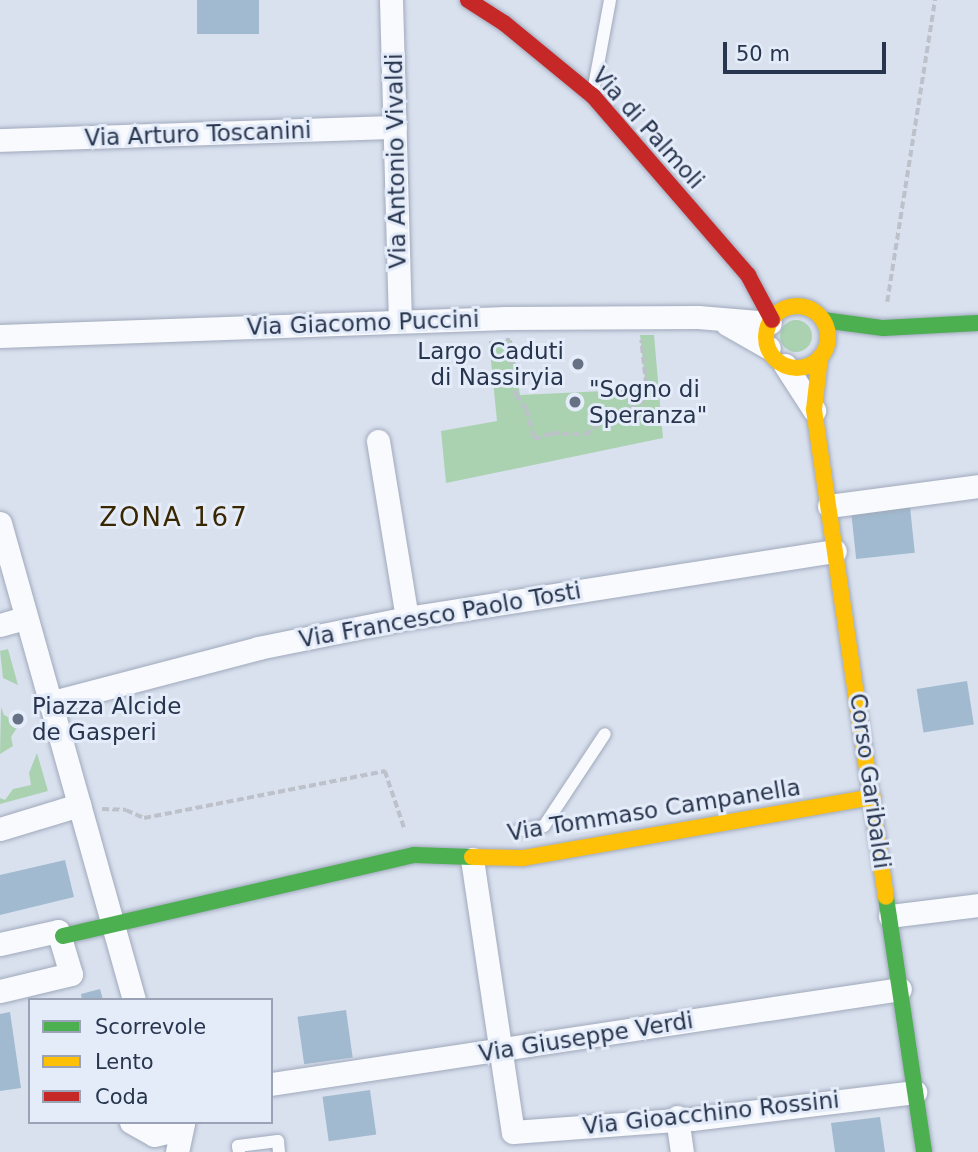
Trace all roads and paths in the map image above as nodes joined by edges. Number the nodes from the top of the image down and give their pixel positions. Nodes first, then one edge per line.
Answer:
1 (391, 0) edge
2 (468, 0) edge
3 (610, 0) edge
4 (935, 0) edge
5 (593, 96) junction
6 (395, 127) junction
7 (0, 141) edge
8 (748, 275) junction
9 (793, 306) junction
10 (638, 317) junction
11 (507, 318) junction
12 (823, 320) junction
13 (400, 321) junction
14 (725, 322) junction
15 (771, 322) junction
16 (978, 323) edge
17 (883, 328) junction
18 (0, 337) edge
19 (769, 348) junction
20 (823, 351) junction
21 (785, 365) junction
22 (814, 411) junction
23 (378, 442) dead end
24 (978, 486) edge
25 (829, 506) junction
26 (0, 523) edge
27 (835, 551) junction
28 (25, 618) junction
29 (407, 618) junction
30 (0, 625) edge
31 (49, 703) junction
32 (605, 734) dead end
33 (873, 797) junction
34 (85, 807) junction
35 (0, 829) edge
36 (519, 830) dead end
37 (414, 855) junction
38 (472, 859) junction
39 (978, 905) edge
40 (890, 916) junction
41 (114, 928) junction
42 (63, 936) junction
43 (0, 944) edge
44 (57, 979) junction
45 (900, 989) junction
46 (1, 990) edge
47 (47, 998) edge
48 (133, 998) edge
49 (28, 1000) edge
50 (499, 1051) junction
51 (273, 1084) edge
52 (915, 1092) junction
53 (677, 1116) junction
54 (181, 1124) edge
55 (183, 1124) edge
56 (147, 1136) edge
57 (177, 1152) edge
58 (239, 1152) edge
59 (279, 1152) edge
60 (682, 1152) edge
61 (923, 1152) edge

1 - 6 street, Via Antonio Vivaldi
2 - 5 street, Via di Palmoli
3 - 5 lane
4 - 17 path
5 - 8 street, Via di Palmoli
6 - 7 street, Via Arturo Toscanini
6 - 13 street, Via Antonio Vivaldi
8 - 9 street, Via di Palmoli
8 - 15 street, Via di Palmoli
9 - 12 street
9 - 15 street
10 - 11 street, Via Giacomo Puccini
10 - 11 path
10 - 14 street, Via Giacomo Puccini
11 - 13 street, Via Giacomo Puccini
12 - 17 street
12 - 20 street
13 - 18 street, Via Giacomo Puccini
14 - 15 street, Via Giacomo Puccini
14 - 19 street, Via Giacomo Puccini
15 - 19 street
16 - 17 street
17 - 20 street
19 - 21 street
20 - 21 street
20 - 22 street, Corso Garibaldi
21 - 22 street, Corso Garibaldi
22 - 25 street, Corso Garibaldi
23 - 29 street
24 - 25 street
25 - 27 street, Corso Garibaldi
26 - 28 street
27 - 29 street, Via Francesco Paolo Tosti
27 - 33 street, Corso Garibaldi
28 - 30 street
28 - 31 street
29 - 31 street, Via Francesco Paolo Tosti
31 - 34 street
32 - 36 lane
33 - 38 street, Via Tommaso Campanella
33 - 40 street, Corso Garibaldi
34 - 35 street
34 - 37 path
34 - 41 street
37 - 38 street, Via Tommaso Campanella
37 - 41 street, Via Tommaso Campanella
38 - 50 street
39 - 40 street
40 - 45 street, Corso Garibaldi
41 - 42 street, Via Tommaso Campanella
41 - 48 street
42 - 43 street
42 - 44 street
44 - 46 street
44 - 47 street
45 - 50 street, Via Giuseppe Verdi
45 - 52 street, Corso Garibaldi
46 - 49 street
50 - 51 street, Via Giuseppe Verdi
50 - 53 street, Via Gioacchino Rossini
52 - 53 street, Via Gioacchino Rossini
52 - 61 street, Corso Garibaldi
53 - 60 street
54 - 56 street
55 - 57 street
58 - 59 lane

